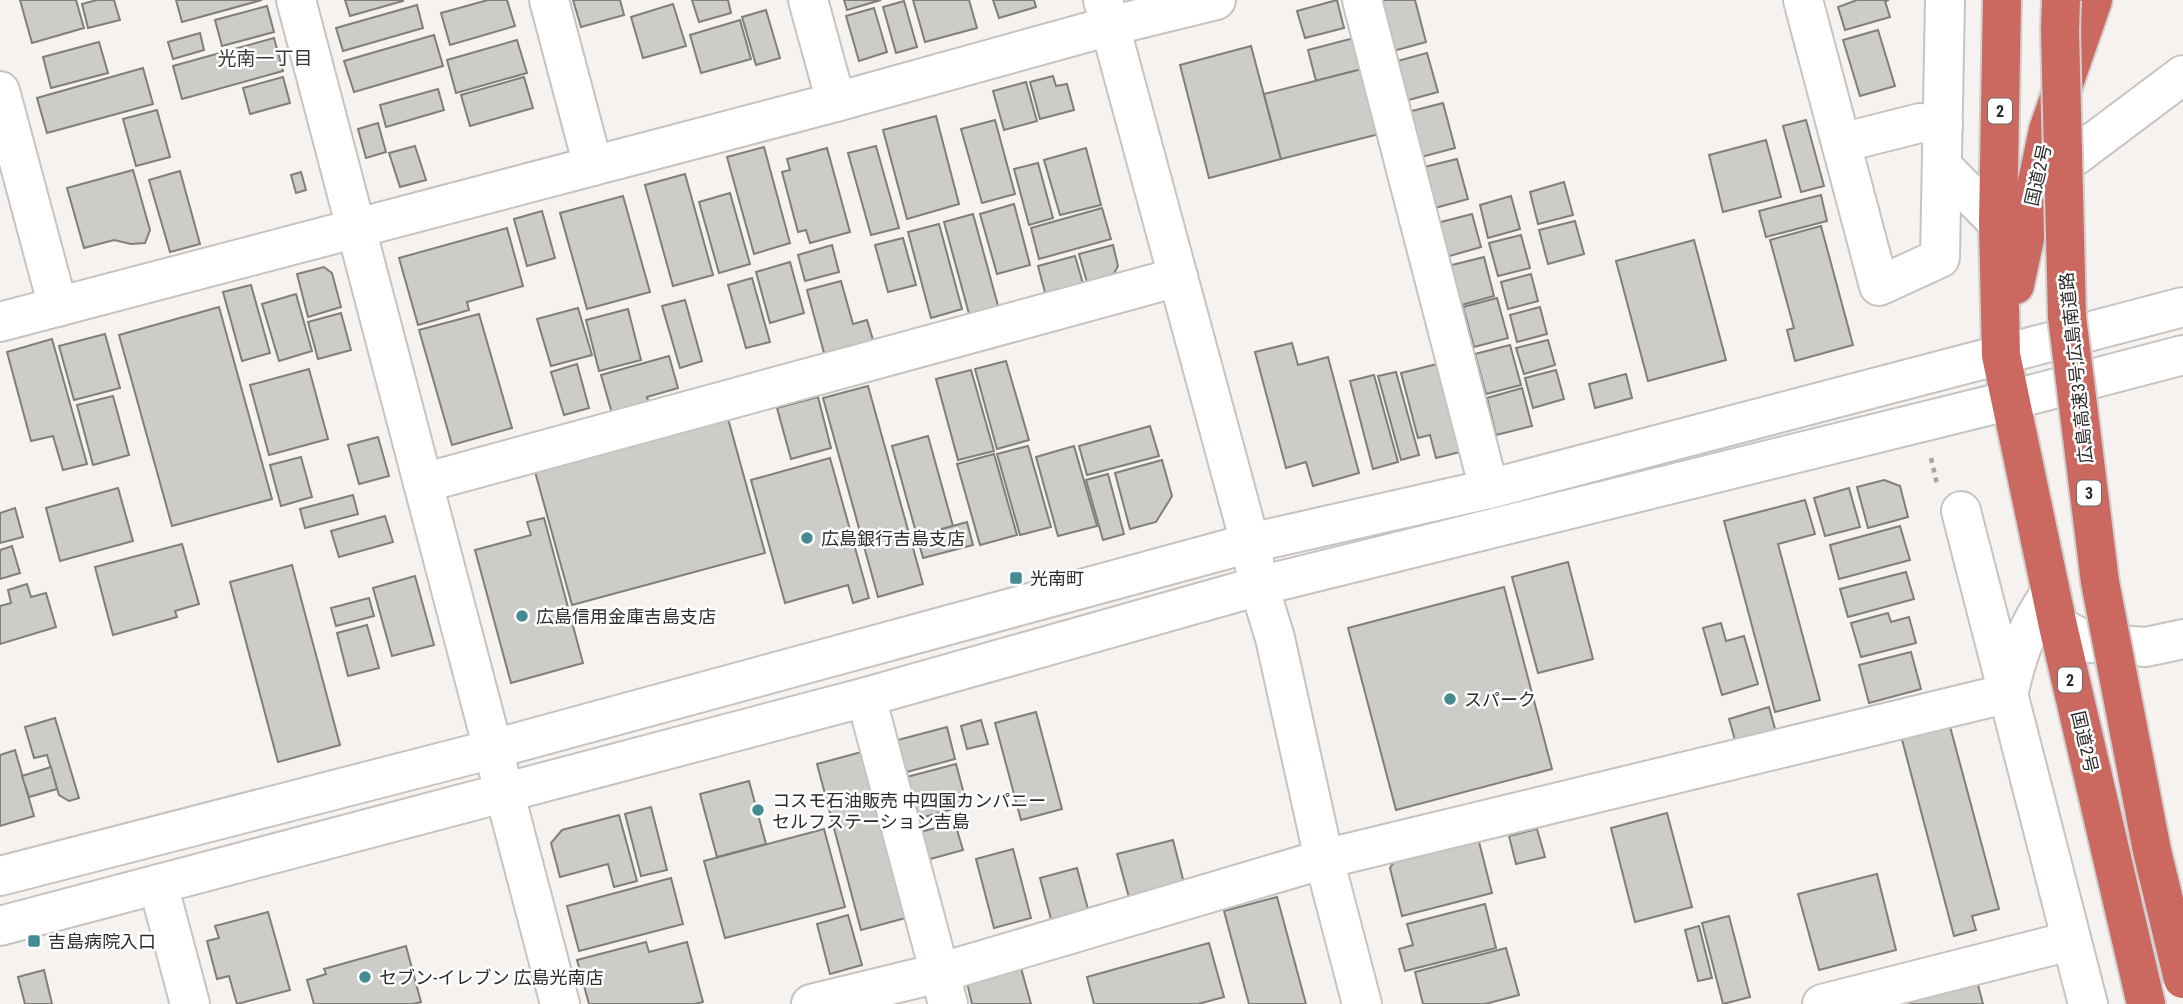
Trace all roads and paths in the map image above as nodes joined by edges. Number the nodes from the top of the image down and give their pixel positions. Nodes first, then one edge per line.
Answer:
1 (296, 0) edge
2 (549, 0) edge
3 (808, 0) edge
4 (1216, 0) edge
5 (1362, 0) edge
6 (1803, 0) edge
7 (1945, 0) edge
8 (2002, 0) edge
9 (2061, 0) edge
10 (2093, 0) edge
11 (1106, 13) edge
12 (2183, 75) edge
13 (0, 91) edge
14 (836, 102) junction
15 (1943, 126) junction
16 (1841, 143) junction
17 (593, 166) junction
18 (1942, 166) junction
19 (2035, 186) junction
20 (1998, 223) junction
21 (356, 229) junction
22 (1178, 277) junction
23 (58, 307) junction
24 (2183, 307) edge
25 (0, 322) edge
26 (2001, 355) junction
27 (2183, 355) edge
28 (2011, 400) junction
29 (423, 483) junction
30 (1489, 489) junction
31 (1961, 511) dead end
32 (1250, 543) junction
33 (1259, 586) junction
34 (2054, 609) junction
35 (2183, 639) edge
36 (2009, 693) junction
37 (866, 697) junction
38 (493, 749) junction
39 (505, 793) junction
40 (1324, 859) junction
41 (0, 876) edge
42 (158, 884) junction
43 (0, 926) edge
44 (2070, 941) junction
45 (2183, 979) edge
46 (944, 989) edge
47 (190, 1004) edge
48 (560, 1004) edge
49 (811, 1004) edge
50 (1362, 1004) edge
51 (1822, 1004) edge
52 (2088, 1004) edge
53 (2146, 1004) edge

1 - 21 street
2 - 17 street
3 - 14 street
4 - 11 street
5 - 30 street
6 - 16 street
7 - 15 street
8 - 20 highway, 国道2号 / 2
9 - 45 highway, 広島高速3号;広島南道路 / 3, bridge
10 - 19 highway, 国道2号 / 2
11 - 14 street
11 - 22 street
12 - 19 street
13 - 23 street
14 - 17 street
15 - 16 street
15 - 18 street
16 - 18 street
17 - 21 street
18 - 20 street
19 - 26 highway, 国道2号 / 2
20 - 26 highway, 国道2号 / 2
21 - 23 street
21 - 29 street
22 - 29 street
22 - 32 street
23 - 25 street
24 - 26 street
26 - 28 highway, 国道2号 / 2
26 - 30 street
27 - 28 street
28 - 33 street
28 - 34 highway, 国道2号 / 2
29 - 38 street
30 - 32 street
31 - 36 street
32 - 33 street
32 - 38 street
33 - 37 street
33 - 40 street
34 - 35 street
34 - 36 street
34 - 53 highway, 国道2号 / 2
36 - 40 street
36 - 44 street
37 - 39 street
37 - 46 street
38 - 39 street
38 - 41 street
39 - 42 street
39 - 48 street
40 - 46 street
40 - 50 street
42 - 43 street
42 - 47 street
44 - 51 street
44 - 52 street
46 - 49 street

